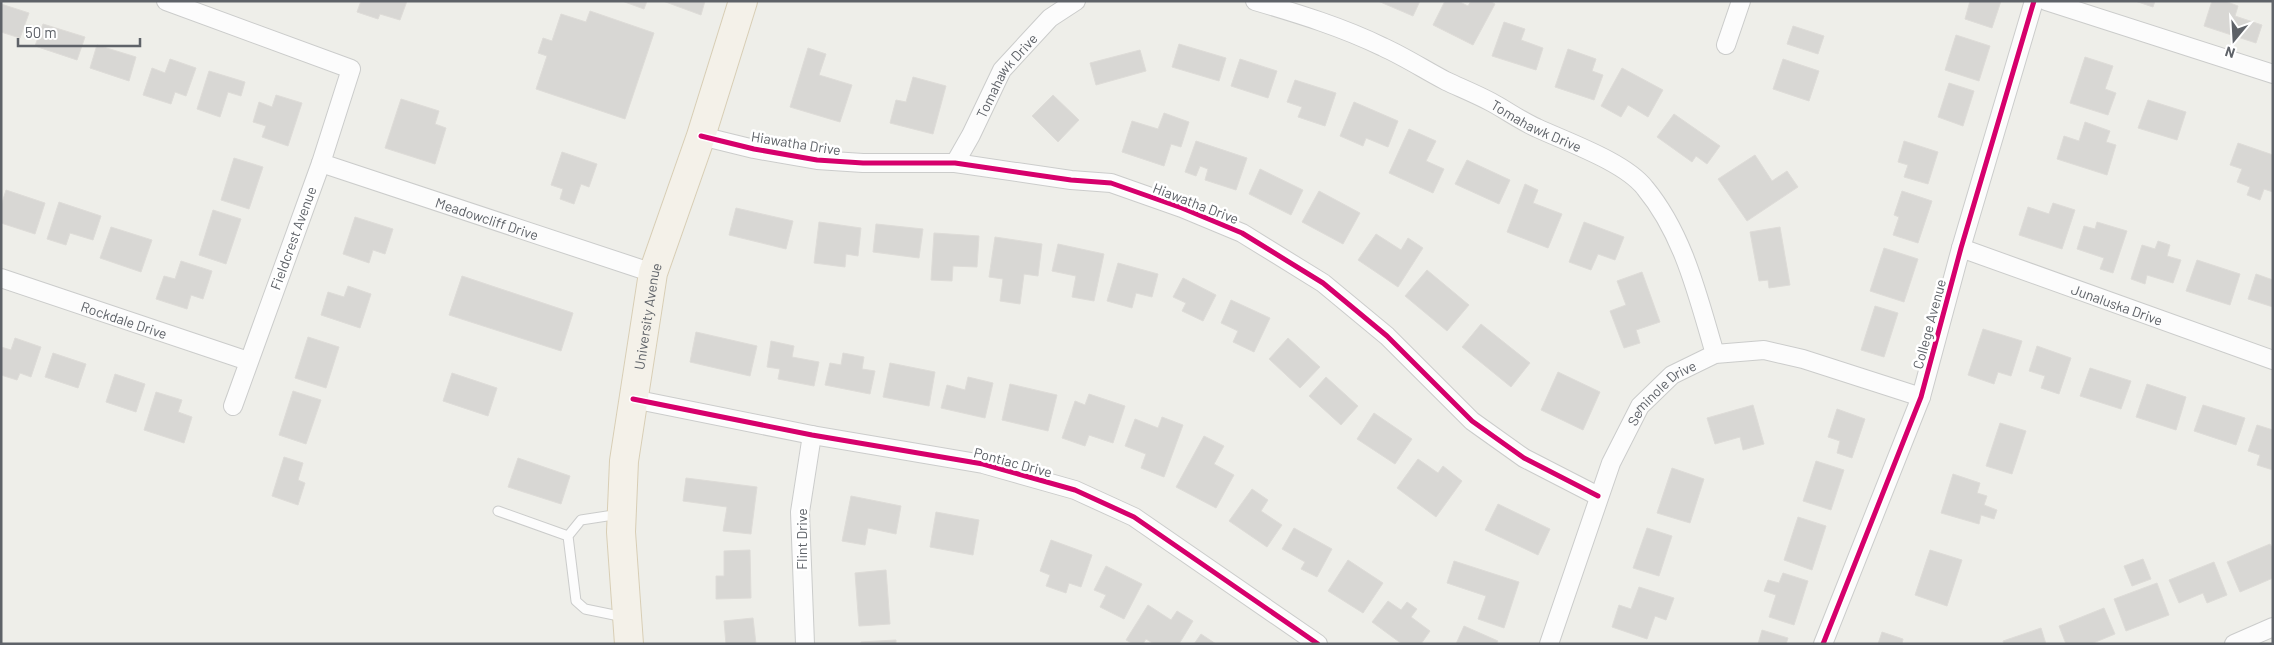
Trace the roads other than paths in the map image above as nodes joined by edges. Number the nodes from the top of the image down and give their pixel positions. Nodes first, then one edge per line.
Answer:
1 (166, 1) edge
2 (743, 1) edge
3 (1076, 1) edge
4 (1255, 1) edge
5 (1741, 1) edge
6 (2034, 1) edge
7 (2046, 1) edge
8 (1726, 45) dead end
9 (2273, 74) edge
10 (701, 136) junction
11 (955, 162) junction
12 (321, 163) junction
13 (1961, 248) junction
14 (653, 273) junction
15 (1, 278) edge
16 (1715, 354) junction
17 (2273, 360) edge
18 (248, 361) junction
19 (1921, 397) junction
20 (633, 399) junction
21 (233, 406) dead end
22 (812, 435) junction
23 (1598, 496) junction
24 (498, 511) dead end
25 (622, 514) junction
26 (568, 536) junction
27 (2273, 627) edge
28 (628, 631) edge
29 (805, 644) edge
30 (1318, 644) edge
31 (1549, 644) edge
32 (1823, 644) edge
33 (2234, 644) edge

1 - 12 street, Fieldcrest Avenue
2 - 10 main road, University Avenue
3 - 11 street, Tomahawk Drive
4 - 16 street, Tomahawk Drive
5 - 8 street
6 - 13 street, College Avenue
7 - 9 street
10 - 11 street, Hiawatha Drive
10 - 14 main road, University Avenue
11 - 23 street, Hiawatha Drive
12 - 14 street, Meadowcliff Drive
12 - 18 street, Fieldcrest Avenue
13 - 17 street, Junaluska Drive
13 - 19 street, College Avenue
14 - 20 main road, University Avenue
15 - 18 street, Rockdale Drive
16 - 19 street, Seminole Drive
16 - 23 street, Seminole Drive
18 - 21 street, Fieldcrest Avenue
19 - 32 street, College Avenue
20 - 22 street, Pontiac Drive
20 - 25 main road, University Avenue
22 - 29 street, Flint Drive
22 - 30 street, Pontiac Drive
23 - 31 street, Seminole Drive
24 - 26 lane
25 - 26 lane
25 - 28 main road, University Avenue
26 - 28 lane
27 - 33 street

